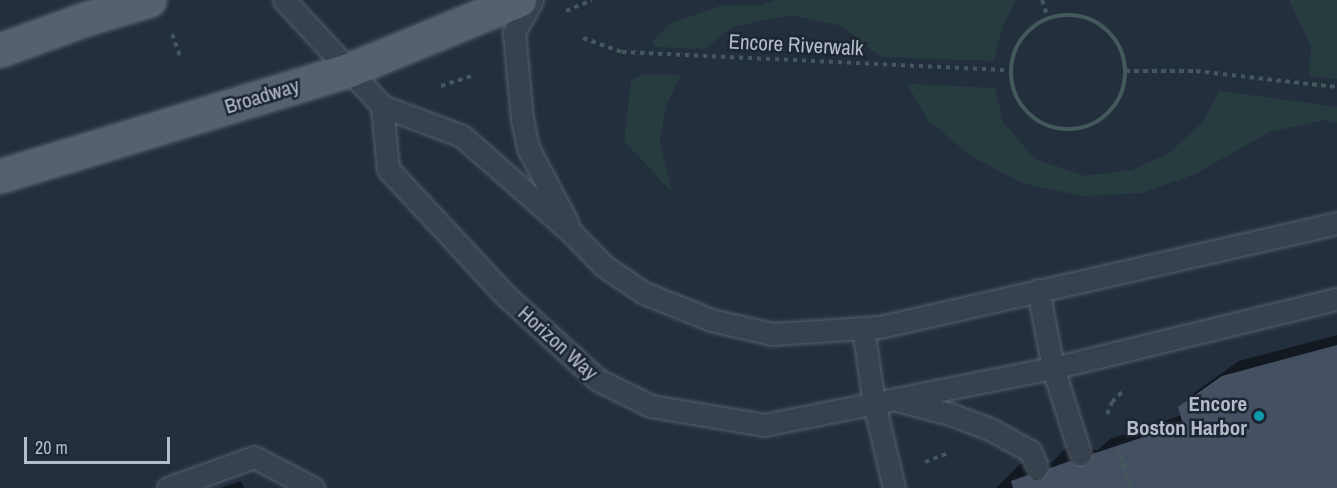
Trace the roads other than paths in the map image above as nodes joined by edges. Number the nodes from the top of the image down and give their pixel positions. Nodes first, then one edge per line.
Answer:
1 (149, 0) edge
2 (284, 0) edge
3 (519, 0) edge
4 (532, 0) edge
5 (0, 50) edge
6 (348, 70) junction
7 (382, 106) junction
8 (0, 176) edge
9 (1337, 223) edge
10 (573, 234) junction
11 (1038, 290) junction
12 (1337, 299) edge
13 (863, 328) junction
14 (1053, 368) junction
15 (884, 401) junction
16 (1080, 453) dead end
17 (1037, 467) dead end
18 (168, 488) edge
19 (313, 488) edge
20 (894, 488) edge

1 - 5 main road
2 - 6 lane
3 - 6 main road, Broadway
4 - 10 lane
6 - 7 lane
6 - 8 main road, Broadway
7 - 10 lane
7 - 15 lane, Horizon Way
9 - 11 lane
10 - 13 lane
11 - 13 lane
11 - 14 lane
12 - 14 lane, Horizon Way
13 - 15 lane
14 - 15 lane, Horizon Way
14 - 16 lane
15 - 17 lane
15 - 20 lane
18 - 19 lane

